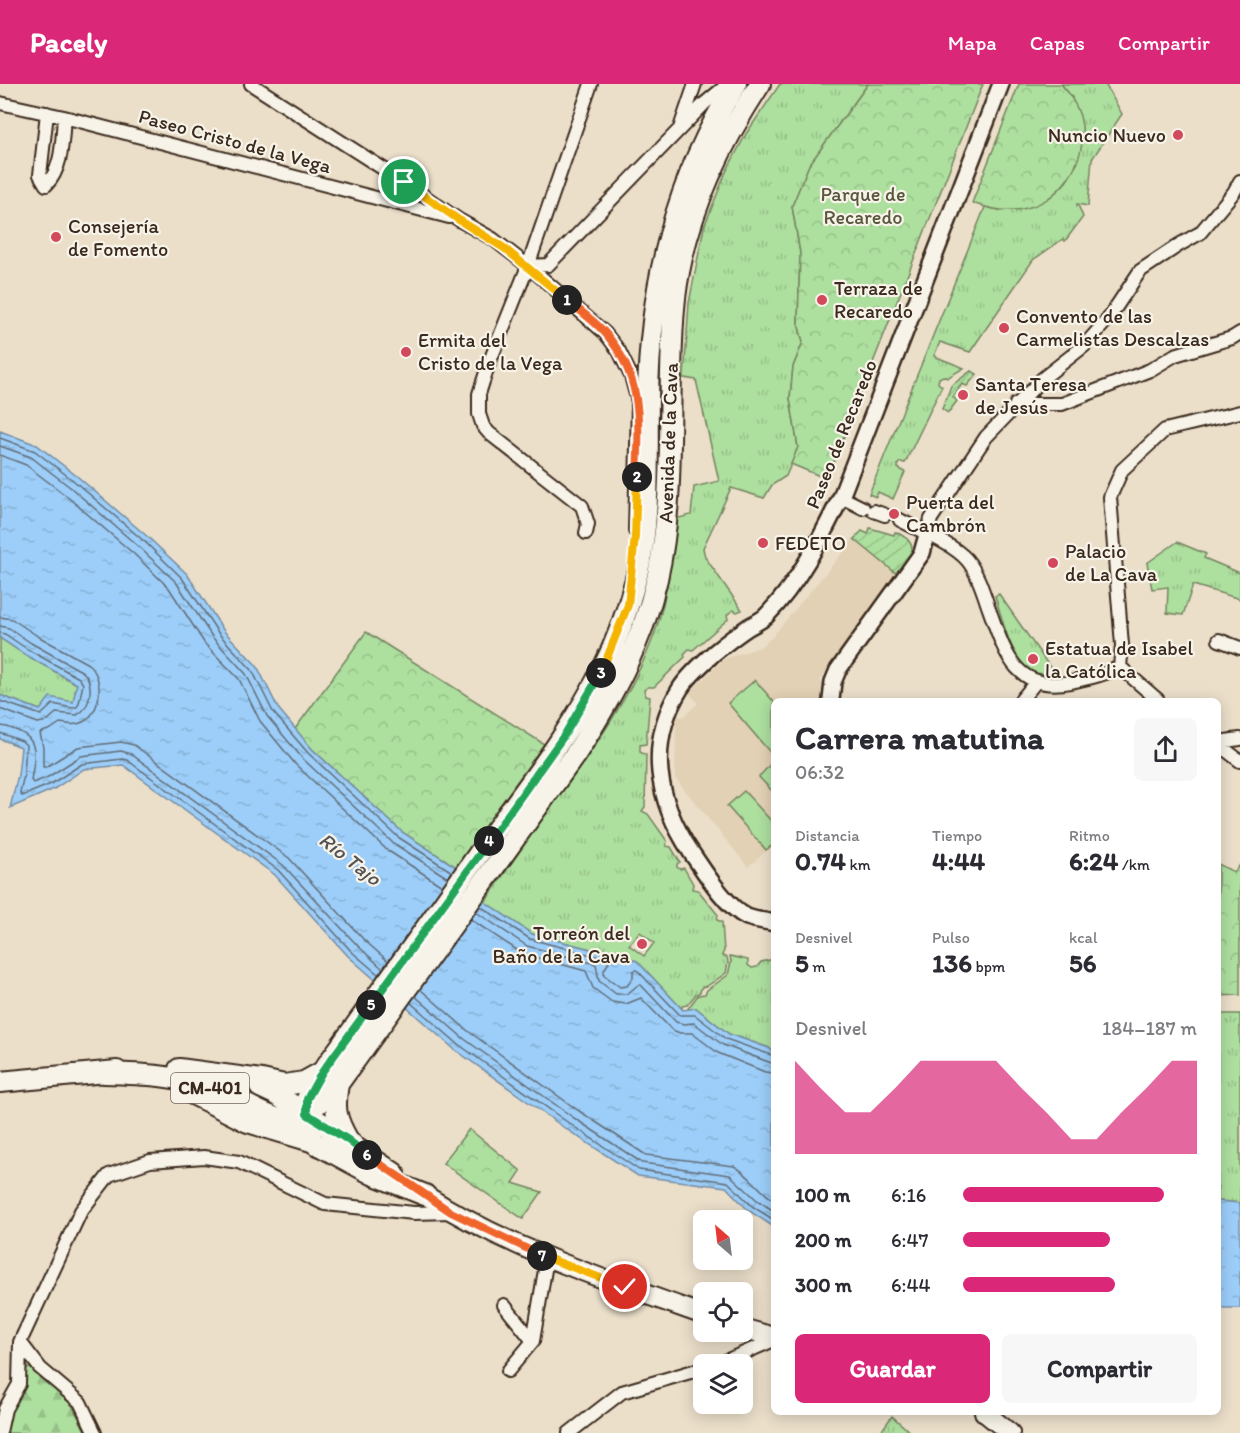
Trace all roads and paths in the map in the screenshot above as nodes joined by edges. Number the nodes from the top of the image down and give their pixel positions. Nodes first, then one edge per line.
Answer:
1 (251, 84) edge
2 (591, 84) edge
3 (695, 84) edge
4 (728, 84) edge
5 (736, 84) edge
6 (760, 84) edge
7 (1001, 84) edge
8 (0, 103) edge
9 (47, 113) junction
10 (64, 117) junction
11 (680, 129) junction
12 (1238, 190) edge
13 (459, 220) junction
14 (528, 266) junction
15 (1240, 333) edge
16 (1016, 404) junction
17 (1240, 412) edge
18 (841, 497) junction
19 (874, 511) dead end
20 (900, 520) dead end
21 (586, 533) dead end
22 (927, 535) junction
23 (628, 605) junction
24 (1219, 640) dead end
25 (1240, 648) edge
26 (1120, 667) junction
27 (1036, 682) junction
28 (831, 698) edge
29 (1023, 698) edge
30 (1156, 698) edge
31 (1240, 739) edge
32 (1221, 742) edge
33 (1221, 745) edge
34 (1240, 761) edge
35 (771, 922) edge
36 (104, 1073) junction
37 (226, 1075) junction
38 (330, 1078) junction
39 (0, 1082) edge
40 (307, 1114) junction
41 (348, 1140) junction
42 (311, 1141) junction
43 (425, 1196) junction
44 (451, 1212) junction
45 (547, 1258) junction
46 (504, 1305) dead end
47 (693, 1311) edge
48 (753, 1332) edge
49 (771, 1338) edge
50 (771, 1340) edge
51 (532, 1341) junction
52 (20, 1342) junction
53 (741, 1354) edge
54 (508, 1371) dead end
55 (693, 1371) edge
56 (988, 1415) edge
57 (0, 1432) edge
58 (95, 1433) edge
59 (569, 1433) edge
60 (1010, 1433) edge

1 - 13 street
2 - 14 street
3 - 11 street
4 - 11 street
5 - 23 main road, Avenida de la Cava / CM-401
6 - 38 main road, Avenida de la Cava / CM-401
7 - 18 street, Paseo de Recaredo
8 - 9 street, Paseo Cristo de la Vega
9 - 10 street, Paseo Cristo de la Vega
9 - 10 street
10 - 13 street, Paseo Cristo de la Vega
11 - 14 street
12 - 16 street
13 - 14 street, Avenida de la Cava
14 - 21 street
14 - 23 street, Avenida de la Cava
15 - 16 street
16 - 22 street
17 - 26 street
18 - 19 street
18 - 35 street, Paseo de Recaredo
20 - 22 street
22 - 27 street
22 - 28 street
23 - 38 main road, Avenida de la Cava / CM-401
24 - 25 street
26 - 27 street
26 - 30 street
27 - 29 street
31 - 32 street
33 - 34 street
36 - 37 main road, CM-401
36 - 39 main road, CM-401
36 - 40 main road, CM-401
36 - 42 main road
37 - 38 main road, CM-401
37 - 40 main road
38 - 40 main road, CM-401
38 - 41 main road
40 - 41 main road
40 - 42 main road
41 - 43 main road
42 - 43 main road
43 - 44 main road
44 - 45 main road
44 - 52 street
45 - 47 main road
45 - 51 street
46 - 51 street
48 - 49 main road
50 - 53 street
51 - 54 street
52 - 57 street
52 - 58 street
55 - 59 street
56 - 60 main road

